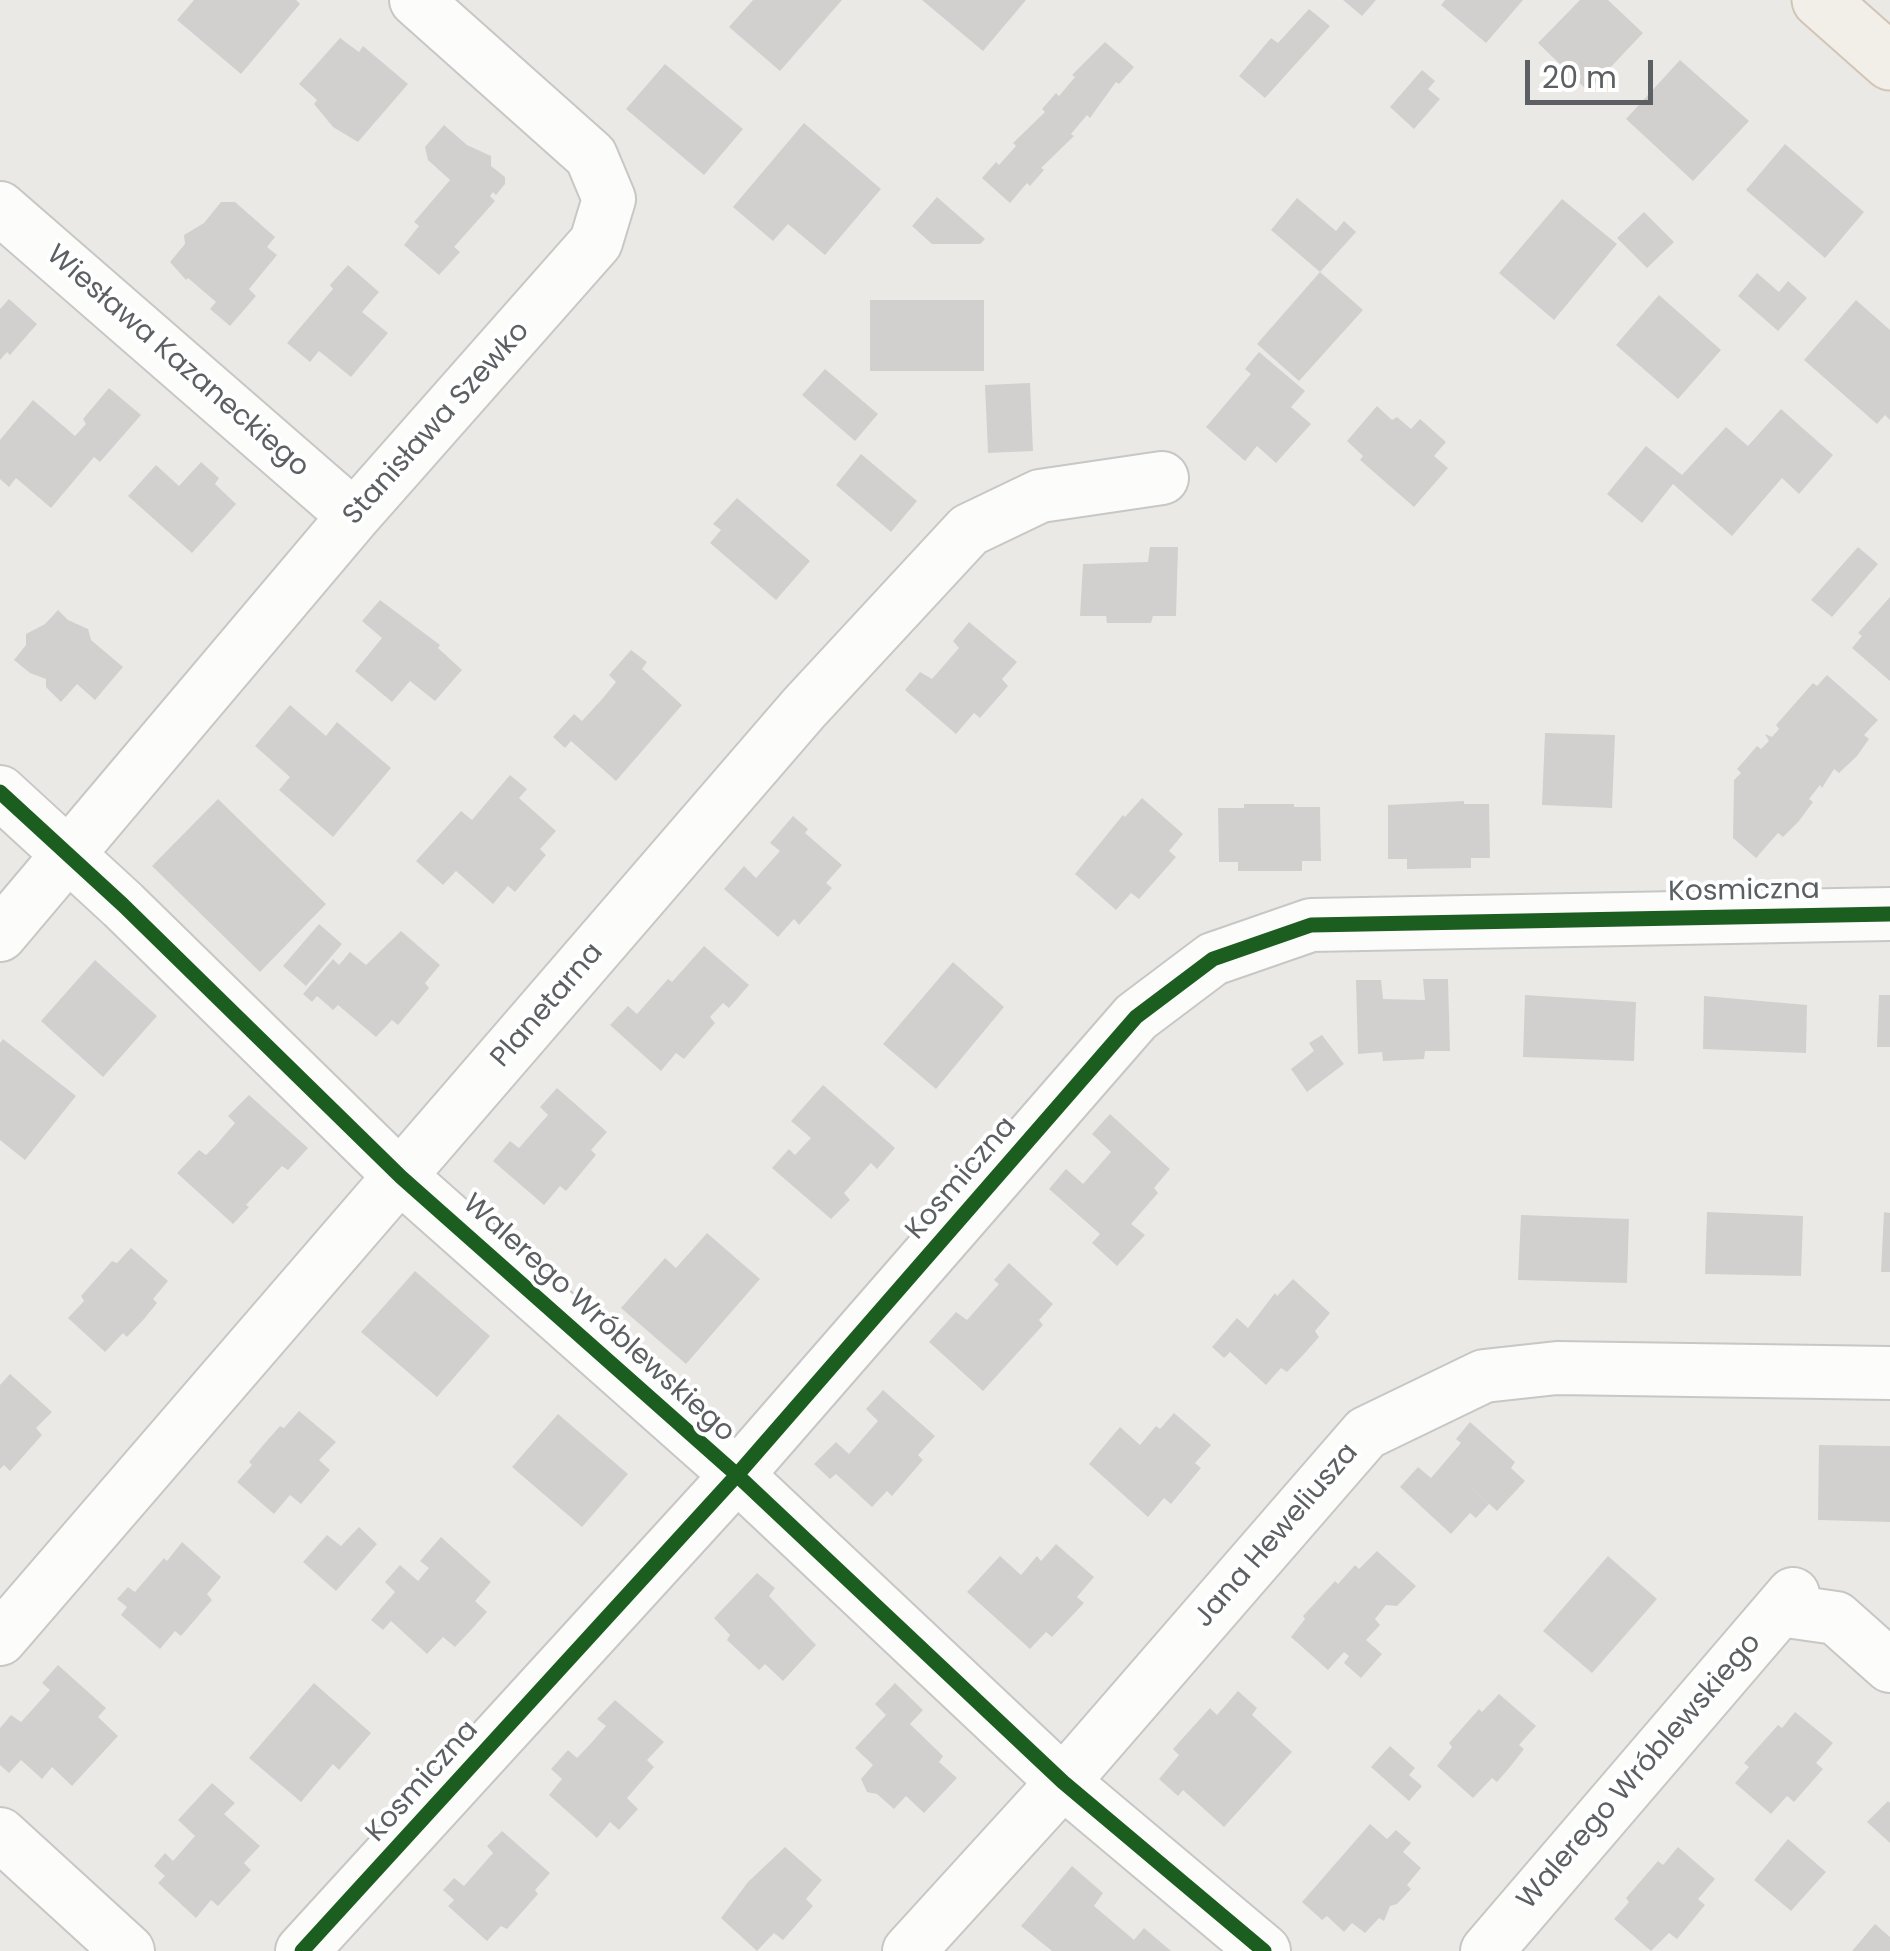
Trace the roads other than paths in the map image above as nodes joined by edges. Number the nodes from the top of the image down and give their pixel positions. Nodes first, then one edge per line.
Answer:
1 (416, 0) edge
2 (1820, 0) edge
3 (1890, 62) edge
4 (0, 208) edge
5 (1162, 478) dead end
6 (354, 516) junction
7 (0, 792) edge
8 (68, 856) junction
9 (1890, 914) edge
10 (0, 935) edge
11 (401, 1177) junction
12 (1890, 1374) edge
13 (737, 1475) junction
14 (0, 1638) edge
15 (1890, 1666) edge
16 (1064, 1782) junction
17 (0, 1834) edge
18 (128, 1951) edge
19 (302, 1951) edge
20 (909, 1951) edge
21 (1264, 1951) edge
22 (1486, 1951) edge

1 - 6 street, Stanisława Szewko
2 - 3 main road
4 - 6 street, Wiesława Kazaneckiego
5 - 11 street, Planetarna
6 - 8 street, Stanisława Szewko
7 - 8 street, Walerego Wróblewskiego
8 - 10 street, Stanisława Szewko
8 - 11 street, Walerego Wróblewskiego
9 - 13 street, Kosmiczna
11 - 13 street, Walerego Wróblewskiego
11 - 14 street, Planetarna
12 - 16 street, Jana Heweliusza
13 - 16 street, Walerego Wróblewskiego
13 - 19 street, Kosmiczna
15 - 22 street, Walerego Wróblewskiego
16 - 20 street, Jana Heweliusza
16 - 21 street, Walerego Wróblewskiego
17 - 18 street

